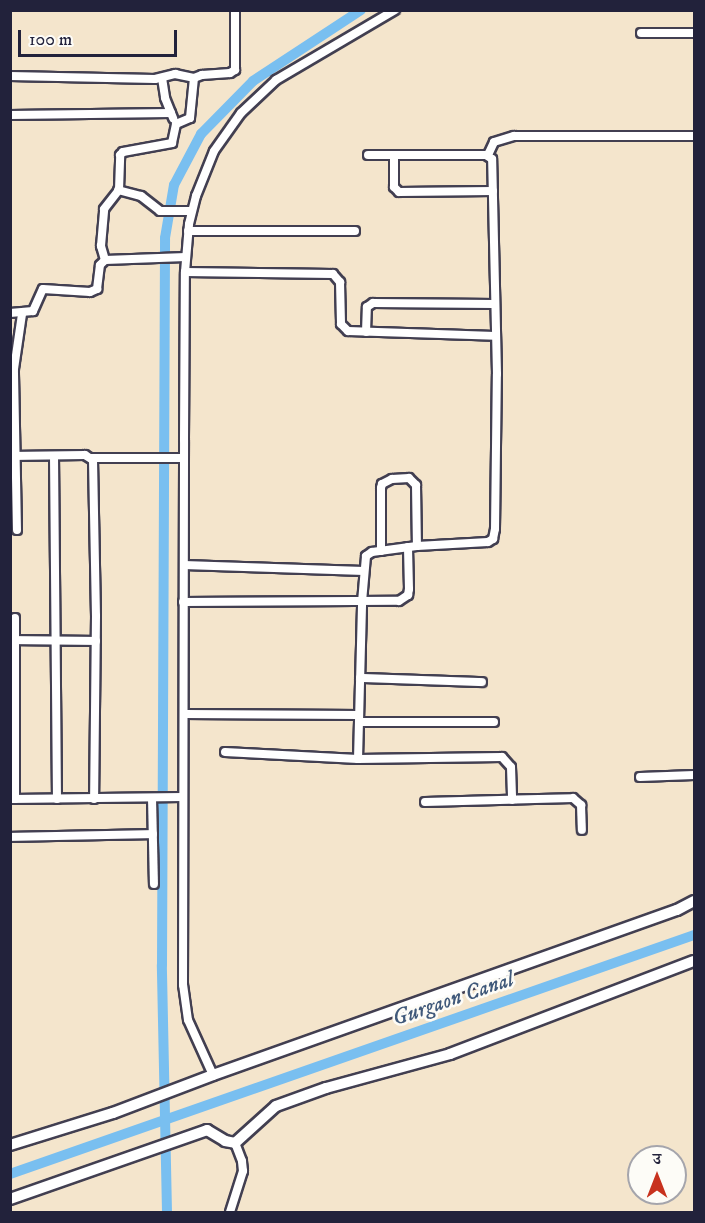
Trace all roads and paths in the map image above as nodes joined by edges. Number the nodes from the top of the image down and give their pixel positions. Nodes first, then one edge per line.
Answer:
1 (235, 10) edge
2 (395, 10) edge
3 (640, 33) dead end
4 (694, 33) edge
5 (10, 76) edge
6 (162, 78) junction
7 (194, 78) junction
8 (171, 113) junction
9 (10, 115) edge
10 (176, 124) junction
11 (694, 135) edge
12 (368, 155) dead end
13 (394, 155) junction
14 (488, 155) junction
15 (118, 190) junction
16 (493, 191) junction
17 (192, 211) junction
18 (188, 231) junction
19 (355, 231) dead end
20 (186, 257) junction
21 (105, 261) junction
22 (185, 272) junction
23 (494, 304) junction
24 (10, 313) edge
25 (22, 314) junction
26 (366, 332) junction
27 (495, 336) junction
28 (13, 456) edge
29 (54, 456) junction
30 (91, 458) junction
31 (184, 458) junction
32 (17, 530) dead end
33 (412, 546) junction
34 (381, 551) junction
35 (184, 565) junction
36 (364, 571) junction
37 (183, 602) junction
38 (362, 602) junction
39 (15, 618) dead end
40 (13, 640) edge
41 (55, 640) junction
42 (96, 640) junction
43 (360, 678) junction
44 (482, 682) dead end
45 (184, 714) junction
46 (359, 718) junction
47 (494, 722) dead end
48 (225, 752) dead end
49 (358, 759) junction
50 (694, 775) edge
51 (640, 777) dead end
52 (156, 798) junction
53 (183, 798) junction
54 (13, 799) edge
55 (57, 799) junction
56 (94, 800) junction
57 (512, 800) junction
58 (424, 802) dead end
59 (582, 830) dead end
60 (153, 834) junction
61 (10, 837) edge
62 (154, 884) dead end
63 (694, 901) edge
64 (694, 961) edge
65 (213, 1075) junction
66 (235, 1143) junction
67 (10, 1144) edge
68 (10, 1199) edge
69 (230, 1212) edge

1 - 7 street
2 - 17 street
3 - 4 street
5 - 6 street
6 - 7 street
6 - 8 street
7 - 10 street
8 - 9 street
8 - 10 street
10 - 15 street
11 - 14 street
12 - 13 street
13 - 14 street
13 - 16 street
14 - 16 street
15 - 17 street
15 - 21 street
16 - 23 street
17 - 18 street
18 - 19 street
18 - 20 street
20 - 21 street
20 - 22 street
21 - 25 street
22 - 26 street
22 - 31 street
23 - 26 street
23 - 27 street
24 - 25 street
25 - 28 street
26 - 27 street
27 - 33 street
28 - 29 street
28 - 32 street
29 - 30 street
29 - 41 street
30 - 31 street
30 - 42 street
31 - 35 street
33 - 34 street
33 - 34 street
33 - 38 street
34 - 36 street
35 - 36 street
35 - 37 street
36 - 38 street
37 - 38 street
37 - 45 street
38 - 43 street
39 - 40 street
40 - 41 street
40 - 54 street
41 - 42 street
41 - 55 street
42 - 56 street
43 - 44 street
43 - 46 street
45 - 46 street
45 - 53 street
46 - 47 street
46 - 49 street
48 - 49 street
49 - 57 street
50 - 51 street
52 - 53 street
52 - 56 street
52 - 60 street
53 - 65 street
54 - 55 street
55 - 56 street
57 - 58 street
57 - 59 street
60 - 61 street
60 - 62 street
63 - 65 street
64 - 66 street
65 - 67 street
66 - 68 street
66 - 69 street

